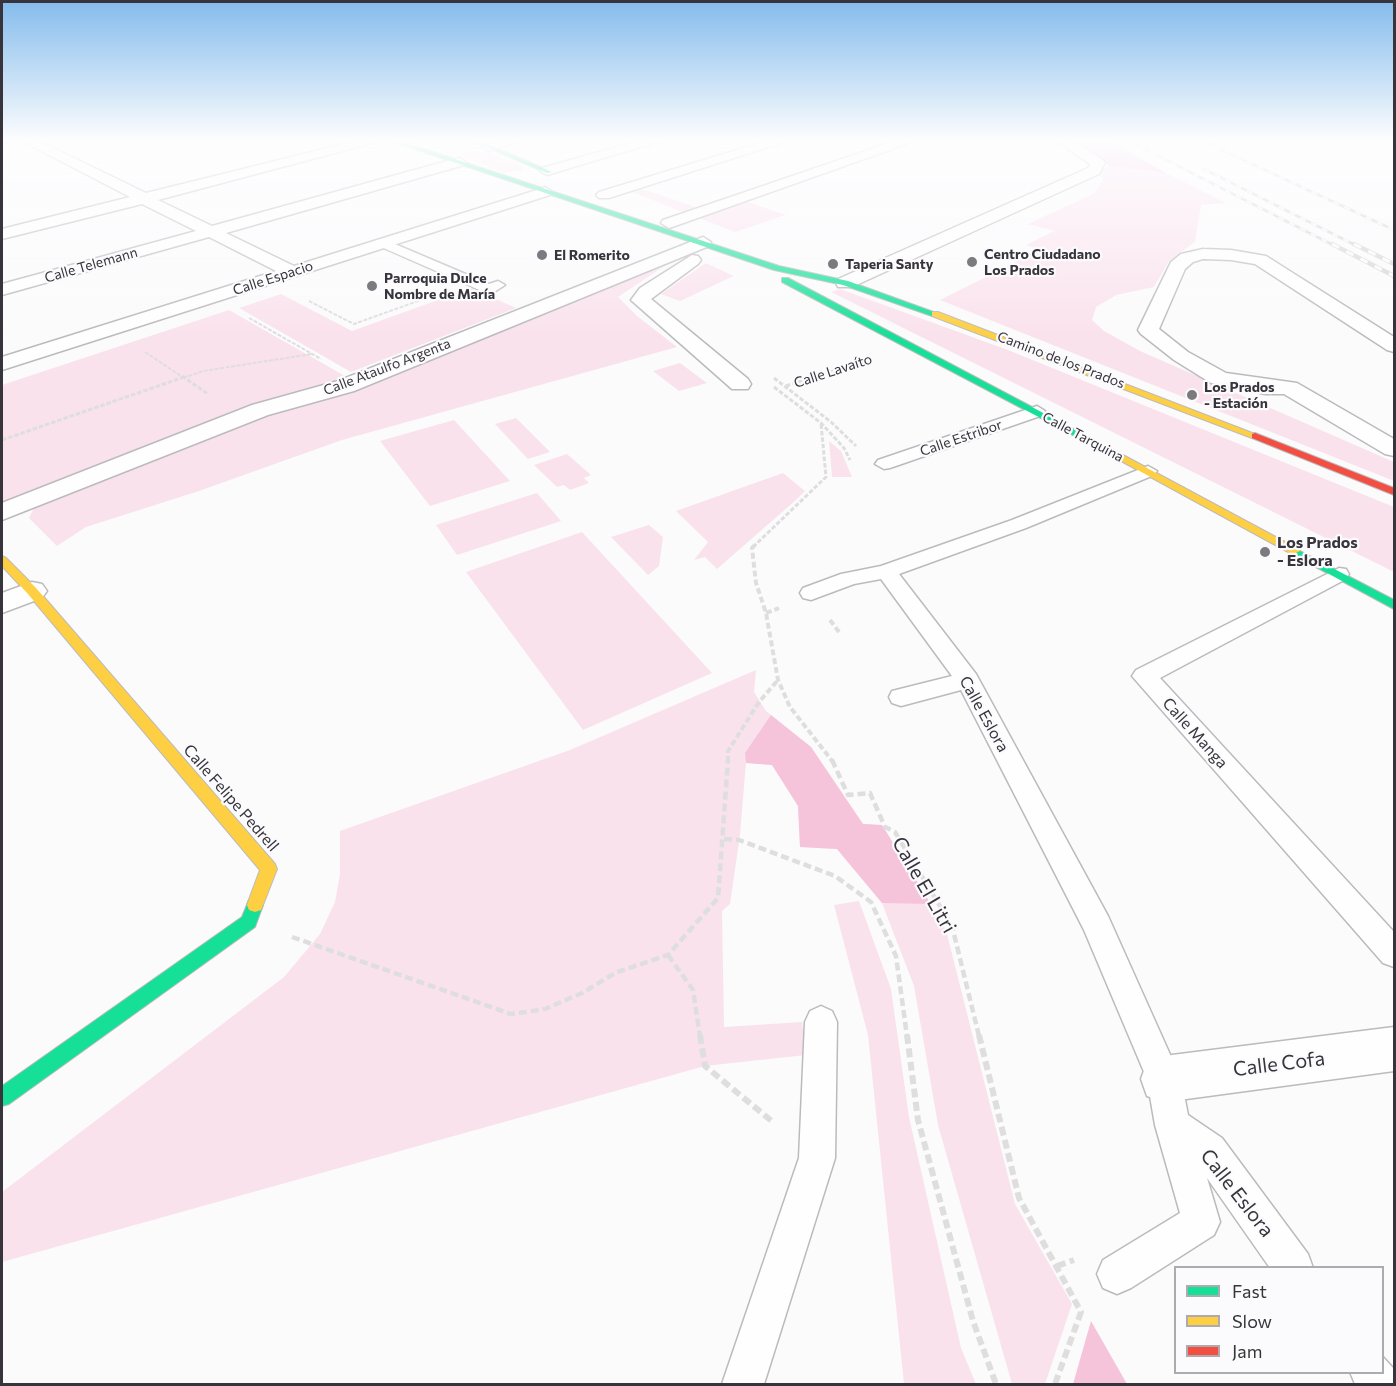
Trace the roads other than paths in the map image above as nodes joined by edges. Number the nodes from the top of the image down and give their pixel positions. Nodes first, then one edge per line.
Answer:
1 (114, 206) edge
2 (159, 206) edge
3 (299, 206) edge
4 (502, 206) edge
5 (589, 206) edge
6 (629, 206) edge
7 (720, 206) edge
8 (1019, 206) edge
9 (669, 223) junction
10 (211, 232) junction
11 (2, 234) edge
12 (383, 243) junction
13 (712, 244) junction
14 (777, 268) junction
15 (292, 272) junction
16 (845, 283) junction
17 (498, 285) dead end
18 (2, 290) edge
19 (1395, 346) edge
20 (2, 364) edge
21 (740, 384) dead end
22 (1037, 411) junction
23 (1395, 449) edge
24 (884, 464) dead end
25 (1148, 471) junction
26 (1395, 492) edge
27 (2, 512) edge
28 (2, 560) edge
29 (886, 571) junction
30 (1340, 574) junction
31 (32, 591) junction
32 (811, 593) dead end
33 (2, 604) edge
34 (1395, 605) edge
35 (968, 680) junction
36 (900, 697) dead end
37 (1395, 953) edge
38 (821, 1022) dead end
39 (1395, 1049) edge
40 (1164, 1079) junction
41 (2, 1097) edge
42 (1173, 1125) junction
43 (1293, 1266) edge
44 (1117, 1274) dead end
45 (744, 1384) edge

1 - 11 street
2 - 10 street
3 - 10 street, Calle Telemann
4 - 12 street, Calle Espacio
5 - 13 main road, Camino de los Prados
6 - 9 main road, Camino de los Prados
7 - 9 street
8 - 16 street
9 - 13 main road, Camino de los Prados
10 - 15 street
10 - 18 street, Calle Telemann
12 - 15 street, Calle Espacio
12 - 17 lane
13 - 14 main road, Camino de los Prados
13 - 21 street
13 - 27 street, Calle Ataulfo Argenta
14 - 16 main road, Camino de los Prados
14 - 22 main road, Calle Tarquina
15 - 20 street, Calle Espacio
16 - 26 main road, Camino de los Prados
19 - 23 street
22 - 24 lane, Calle Estribor
22 - 25 main road, Calle Tarquina
25 - 29 lane
25 - 30 main road, Calle Tarquina
28 - 31 main road, Calle Felipe Pedrell
29 - 32 lane
29 - 35 lane, Calle Eslora
30 - 34 main road, Calle Tarquina
30 - 37 lane, Calle Manga
31 - 33 street
31 - 41 main road, Calle Felipe Pedrell
35 - 36 lane
35 - 40 lane, Calle Eslora
38 - 45 lane
39 - 40 street, Calle Cofa
40 - 42 lane, Calle Eslora
42 - 43 lane, Calle Eslora
42 - 44 lane, Calle Eslora

